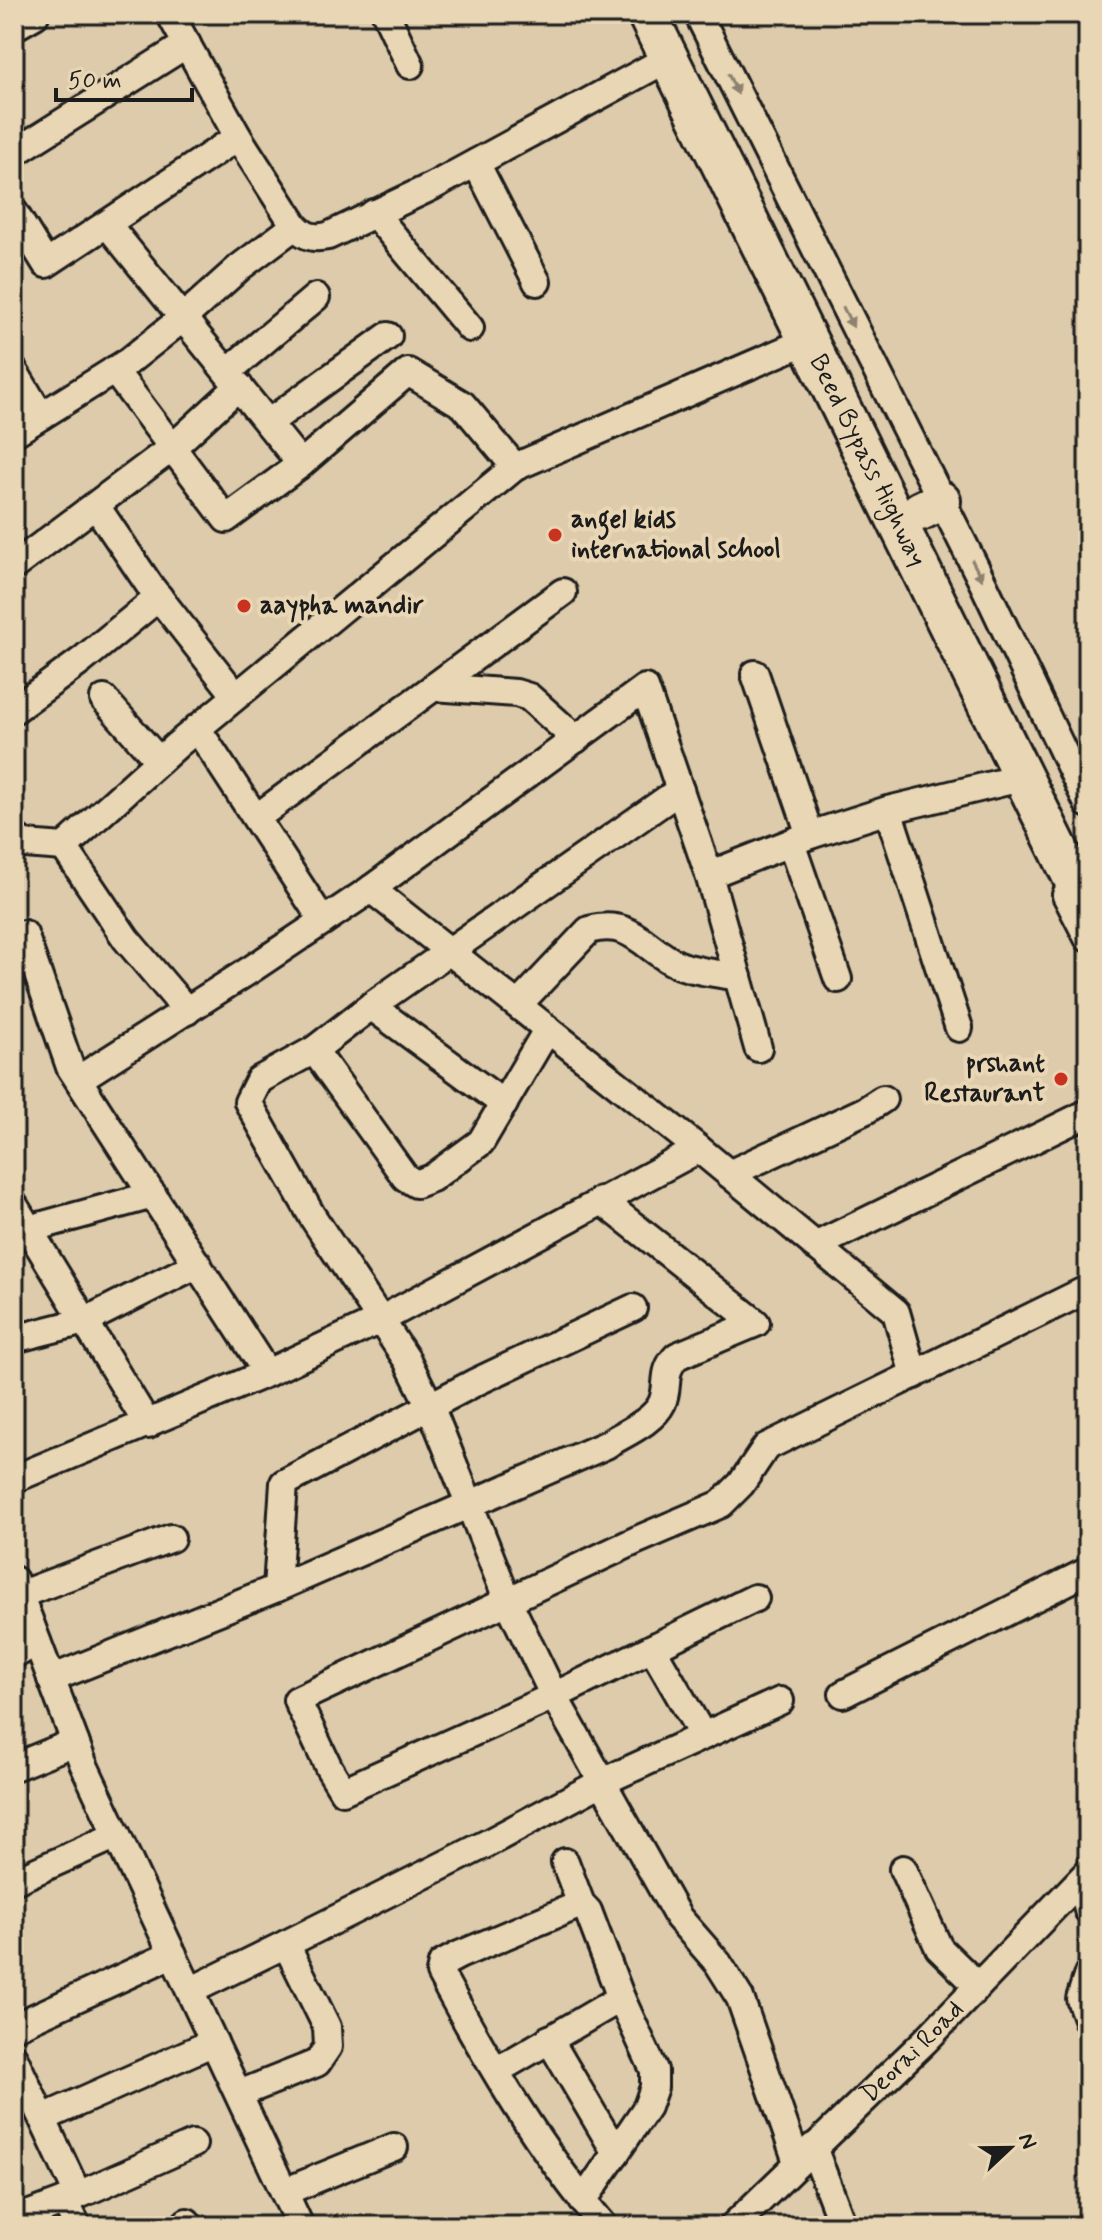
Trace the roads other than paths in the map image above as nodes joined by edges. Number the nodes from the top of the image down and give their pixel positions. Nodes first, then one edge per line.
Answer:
1 (35, 14) edge
2 (170, 14) edge
3 (386, 14) edge
4 (630, 14) edge
5 (698, 14) edge
6 (14, 27) edge
7 (658, 38) edge
8 (187, 44) junction
9 (410, 65) dead end
10 (238, 137) junction
11 (16, 144) edge
12 (476, 163) junction
13 (374, 213) junction
14 (15, 216) edge
15 (107, 224) junction
16 (295, 226) junction
17 (537, 282) dead end
18 (316, 297) dead end
19 (183, 318) junction
20 (470, 328) dead end
21 (388, 336) dead end
22 (802, 343) junction
23 (114, 370) junction
24 (14, 371) edge
25 (233, 379) junction
26 (41, 416) junction
27 (268, 423) junction
28 (14, 433) edge
29 (173, 447) junction
30 (301, 464) junction
31 (515, 467) junction
32 (96, 506) junction
33 (911, 516) junction
34 (14, 566) edge
35 (563, 592) dead end
36 (159, 597) junction
37 (755, 674) dead end
38 (434, 687) junction
39 (236, 696) junction
40 (104, 699) dead end
41 (14, 710) edge
42 (197, 728) junction
43 (576, 739) junction
44 (159, 761) junction
45 (1021, 765) junction
46 (1084, 787) edge
47 (680, 790) junction
48 (888, 810) junction
49 (256, 818) junction
50 (14, 836) edge
51 (800, 839) junction
52 (64, 847) junction
53 (1088, 851) edge
54 (709, 875) junction
55 (371, 889) junction
56 (1088, 909) edge
57 (323, 921) junction
58 (14, 937) edge
59 (1088, 938) edge
60 (449, 951) junction
61 (738, 977) junction
62 (838, 979) dead end
63 (518, 1005) junction
64 (371, 1006) junction
65 (187, 1011) junction
66 (959, 1028) dead end
67 (547, 1030) junction
68 (758, 1048) dead end
69 (314, 1050) junction
70 (79, 1079) junction
71 (883, 1099) dead end
72 (504, 1104) junction
73 (1088, 1113) edge
74 (699, 1149) junction
75 (729, 1174) junction
76 (153, 1195) junction
77 (601, 1200) junction
78 (14, 1205) edge
79 (22, 1231) edge
80 (815, 1246) junction
81 (198, 1264) junction
82 (1088, 1289) edge
83 (633, 1308) dead end
84 (382, 1319) junction
85 (85, 1321) junction
86 (14, 1339) edge
87 (267, 1373) junction
88 (914, 1375) junction
89 (431, 1408) junction
90 (148, 1425) junction
91 (14, 1479) edge
92 (472, 1505) junction
93 (171, 1538) dead end
94 (1088, 1571) edge
95 (16, 1588) edge
96 (277, 1588) junction
97 (755, 1598) dead end
98 (508, 1601) junction
99 (652, 1648) junction
100 (25, 1649) edge
101 (51, 1679) junction
102 (843, 1694) dead end
103 (554, 1696) junction
104 (780, 1701) dead end
105 (703, 1736) junction
106 (75, 1742) junction
107 (14, 1767) edge
108 (602, 1782) junction
109 (117, 1835) junction
110 (565, 1862) dead end
111 (903, 1869) dead end
112 (1085, 1876) edge
113 (14, 1881) edge
114 (581, 1904) junction
115 (1088, 1910) edge
116 (286, 1944) junction
117 (173, 1954) junction
118 (1088, 1974) edge
119 (978, 1986) junction
120 (190, 1991) junction
121 (621, 1998) junction
122 (1088, 2021) edge
123 (14, 2027) edge
124 (549, 2039) junction
125 (214, 2042) junction
126 (14, 2058) edge
127 (496, 2071) junction
128 (239, 2094) junction
129 (43, 2118) junction
130 (193, 2144) dead end
131 (394, 2147) dead end
132 (616, 2153) junction
133 (805, 2155) junction
134 (284, 2192) junction
135 (71, 2198) junction
136 (583, 2201) junction
137 (14, 2220) edge
138 (77, 2226) edge
139 (300, 2226) edge
140 (604, 2226) edge
141 (733, 2226) edge
142 (843, 2226) edge

1 - 6 street
2 - 8 street
3 - 9 street
4 - 7 street
5 -> 33 street
7 - 12 street
7 - 22 highway, Beed Bypass Highway
7 - 33 highway, Beed Bypass Highway
8 - 10 street
8 - 11 street
10 - 15 street
10 - 16 street
12 - 13 street
12 - 17 street
13 - 16 street
13 - 20 street
14 - 15 street
15 - 19 street
16 - 19 street
18 - 25 street
19 - 23 street
19 - 25 street
21 - 27 street
22 - 31 street
22 - 33 highway, Beed Bypass Highway
23 - 26 street
23 - 29 street
24 - 26 street
25 - 27 street
25 - 29 street
26 - 28 street
27 - 30 street
29 - 30 street
29 - 32 street
30 - 31 street
31 - 39 street
32 - 34 street
32 - 36 street
33 - 45 highway, Beed Bypass Highway
33 -> 46 street
35 - 38 street
36 - 39 street
36 - 41 street
37 - 51 street
38 - 43 street
38 - 49 street
39 - 42 street
40 - 44 street
42 - 44 street
42 - 49 street
43 - 47 street
43 - 55 street
44 - 52 street
45 - 48 street
45 - 53 highway, Beed Bypass Highway
45 - 56 highway, Beed Bypass Highway
45 - 59 street
47 - 54 street
47 - 60 street
48 - 51 street
48 - 66 street
49 - 57 street
50 - 52 street
51 - 54 street
51 - 62 street
52 - 65 street
54 - 61 street
55 - 57 street
55 - 60 street
57 - 65 street
58 - 70 street
60 - 63 street
60 - 64 street
61 - 63 street
61 - 68 street
63 - 67 street
64 - 69 street
64 - 72 street
65 - 70 street
67 - 72 street
67 - 74 street
69 - 72 street
69 - 84 street
70 - 76 street
71 - 75 street
73 - 80 street
74 - 75 street
74 - 77 street
75 - 80 street
76 - 79 street
76 - 81 street
77 - 84 street
77 - 92 street
78 - 79 street
79 - 85 street
80 - 88 street
81 - 85 street
81 - 87 street
82 - 88 street
83 - 89 street
84 - 87 street
84 - 89 street
85 - 86 street
85 - 90 street
87 - 90 street
88 - 98 street
89 - 92 street
89 - 96 street
90 - 91 street
92 - 96 street
92 - 98 street
93 - 95 street
94 - 102 street
95 - 100 street
96 - 101 street
97 - 99 street
98 - 103 street
98 - 103 street
99 - 103 street
99 - 105 street
100 - 101 street
101 - 106 street
103 - 108 street
104 - 105 street
105 - 108 street
106 - 107 street
106 - 109 street
108 - 116 street
108 - 133 street
109 - 113 street
109 - 117 street
110 - 114 street
111 - 119 street
112 - 115 street
112 - 119 street, Deorai Road
114 - 121 street
114 - 127 street
116 - 120 street
116 - 128 street
117 - 120 street
117 - 123 street
118 - 122 street
119 - 133 street, Deorai Road
120 - 125 street
121 - 124 street
121 - 132 street
124 - 127 street
124 - 132 street
125 - 128 street
125 - 129 street
126 - 129 street
127 - 136 street
128 - 134 street
129 - 135 street
130 - 135 street
131 - 134 street
132 - 136 street
133 - 141 street, Deorai Road
133 - 142 street
134 - 139 street
135 - 137 street
135 - 138 street
136 - 140 street

